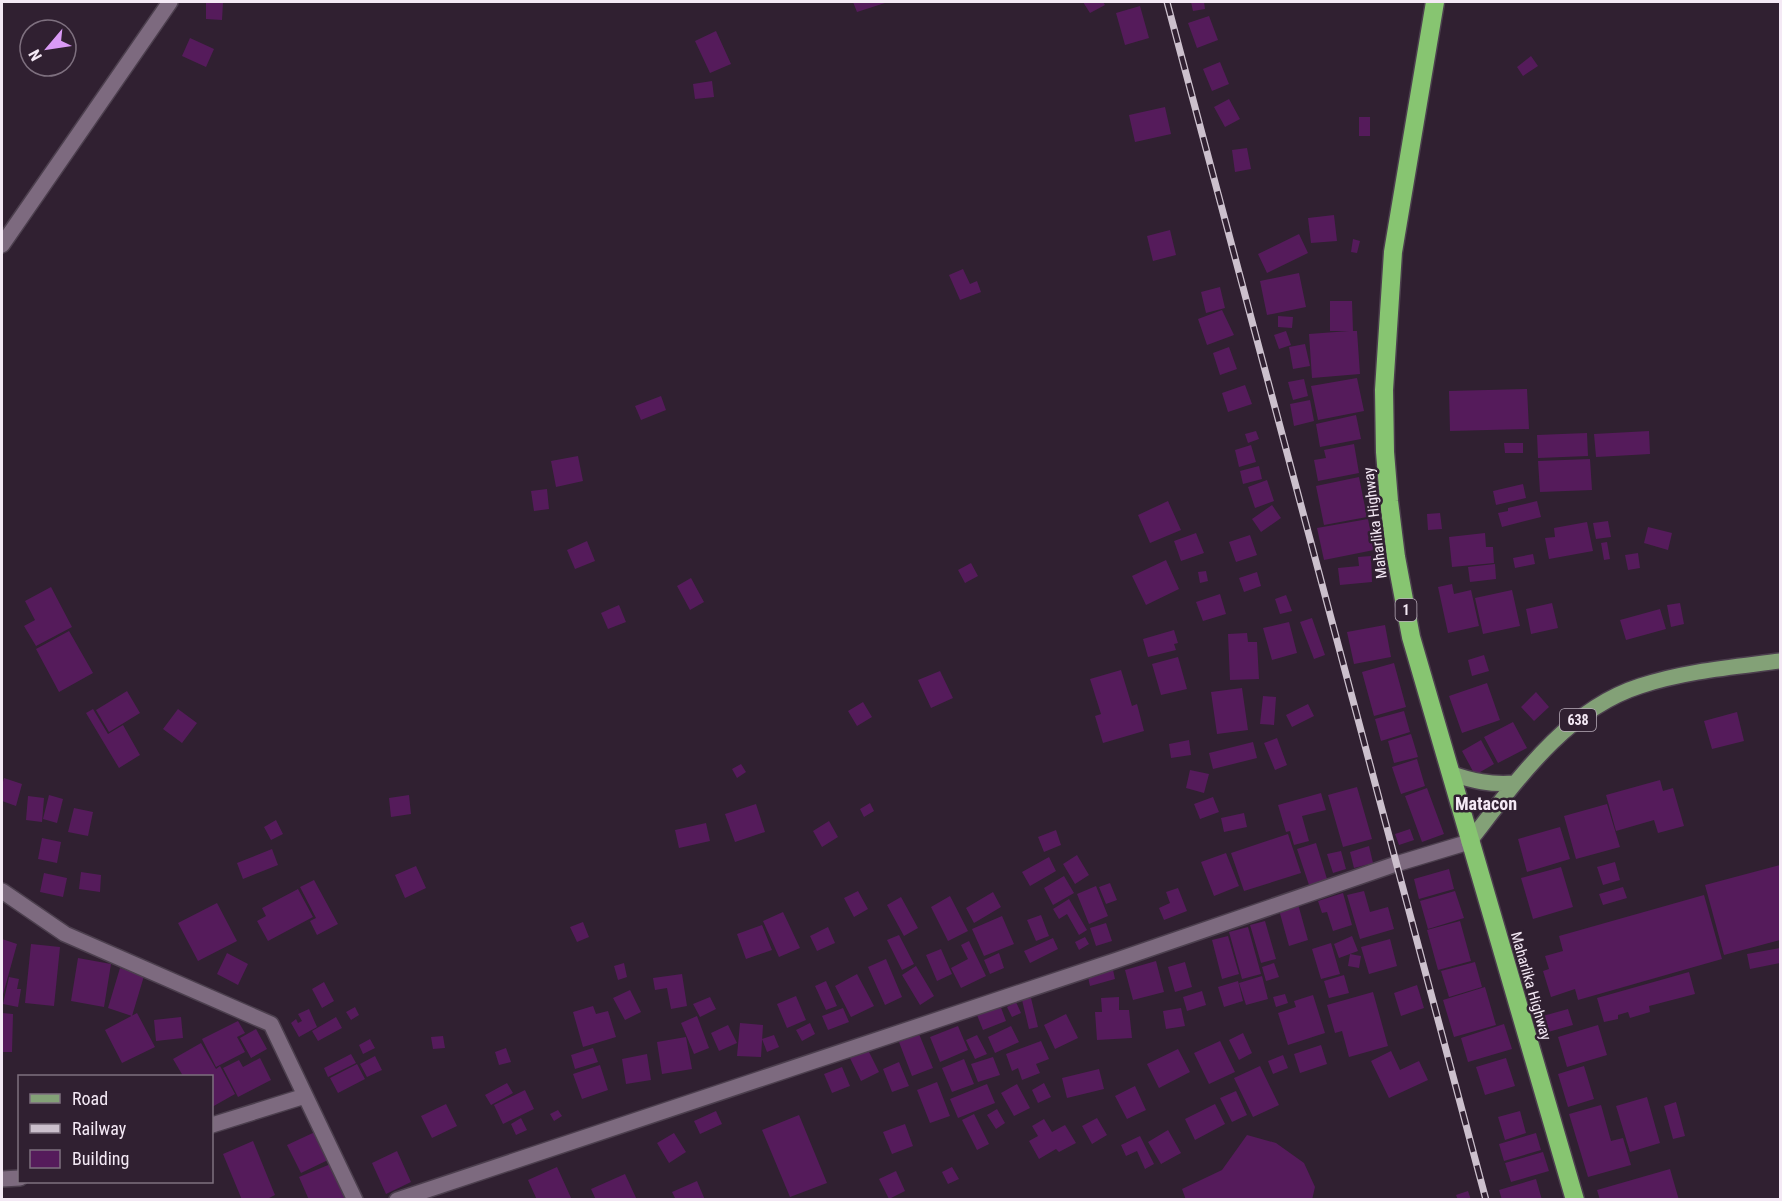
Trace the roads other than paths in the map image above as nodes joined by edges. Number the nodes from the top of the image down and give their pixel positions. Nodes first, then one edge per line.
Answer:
1 (170, 2) edge
2 (1435, 2) edge
3 (2, 245) edge
4 (1780, 661) edge
5 (1450, 773) junction
6 (1515, 783) junction
7 (1469, 842) junction
8 (2, 891) edge
9 (305, 1096) junction
10 (213, 1125) edge
11 (18, 1178) edge
12 (2, 1179) edge
13 (355, 1200) edge
14 (398, 1200) edge
15 (1575, 1200) edge

1 - 3 street
2 - 5 highway, Maharlika Highway / 1
4 - 6 main road, 638
5 - 6 main road
5 - 7 highway, Maharlika Highway / 1
6 - 7 main road, 638
7 - 14 street
7 - 15 highway, Maharlika Highway / 1
8 - 9 street
9 - 10 street
9 - 13 street
11 - 12 street

